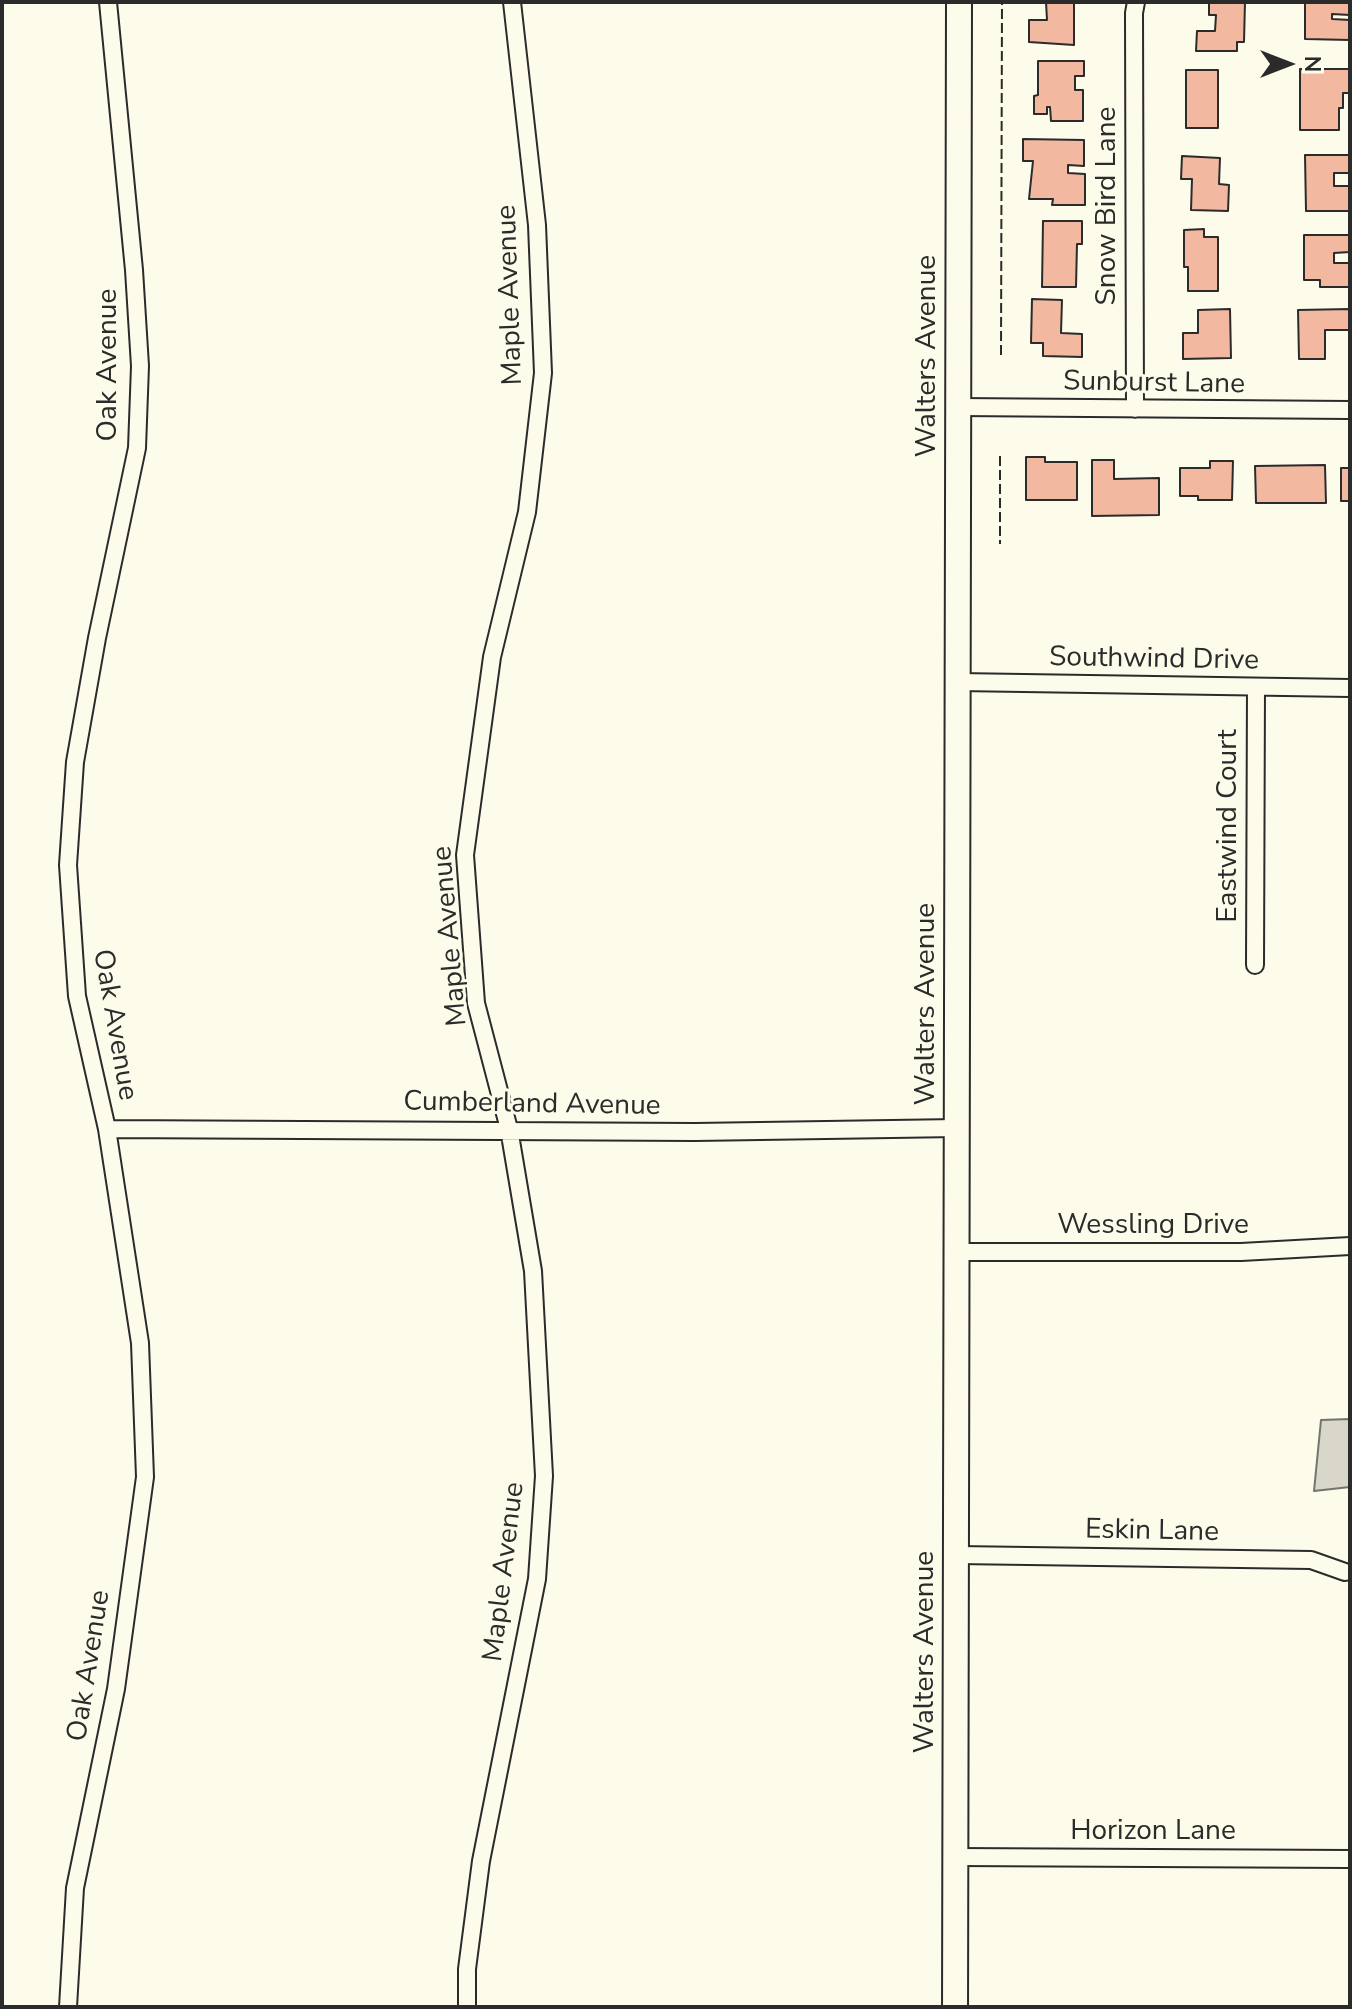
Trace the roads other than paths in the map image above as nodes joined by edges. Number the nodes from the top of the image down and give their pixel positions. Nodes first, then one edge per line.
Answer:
1 (108, 2) edge
2 (512, 2) edge
3 (959, 2) edge
4 (1136, 2) edge
5 (958, 407) junction
6 (1135, 409) junction
7 (1350, 410) edge
8 (958, 682) junction
9 (1256, 687) junction
10 (1350, 688) edge
11 (1255, 965) dead end
12 (957, 1128) junction
13 (107, 1129) junction
14 (509, 1129) junction
15 (1350, 1246) edge
16 (956, 1252) junction
17 (957, 1555) junction
18 (1348, 1572) edge
19 (955, 1857) junction
20 (1350, 1859) edge
21 (68, 2007) edge
22 (467, 2007) edge
23 (955, 2007) edge

1 - 13 street, Oak Avenue
2 - 14 street, Maple Avenue
3 - 5 main road, Walters Avenue
4 - 6 street, Snow Bird Lane
5 - 6 street, Sunburst Lane
5 - 8 main road, Walters Avenue
6 - 7 street, Sunburst Lane
8 - 9 street, Southwind Drive
8 - 12 main road, Walters Avenue
9 - 10 street, Southwind Drive
9 - 11 street, Eastwind Court
12 - 14 street, Cumberland Avenue
12 - 16 main road, Walters Avenue
13 - 14 street, Cumberland Avenue
13 - 21 street, Oak Avenue
14 - 22 street, Maple Avenue
15 - 16 street, Wessling Drive
16 - 17 main road, Walters Avenue
17 - 18 street, Eskin Lane
17 - 19 main road, Walters Avenue
19 - 20 street, Horizon Lane
19 - 23 main road, Walters Avenue

